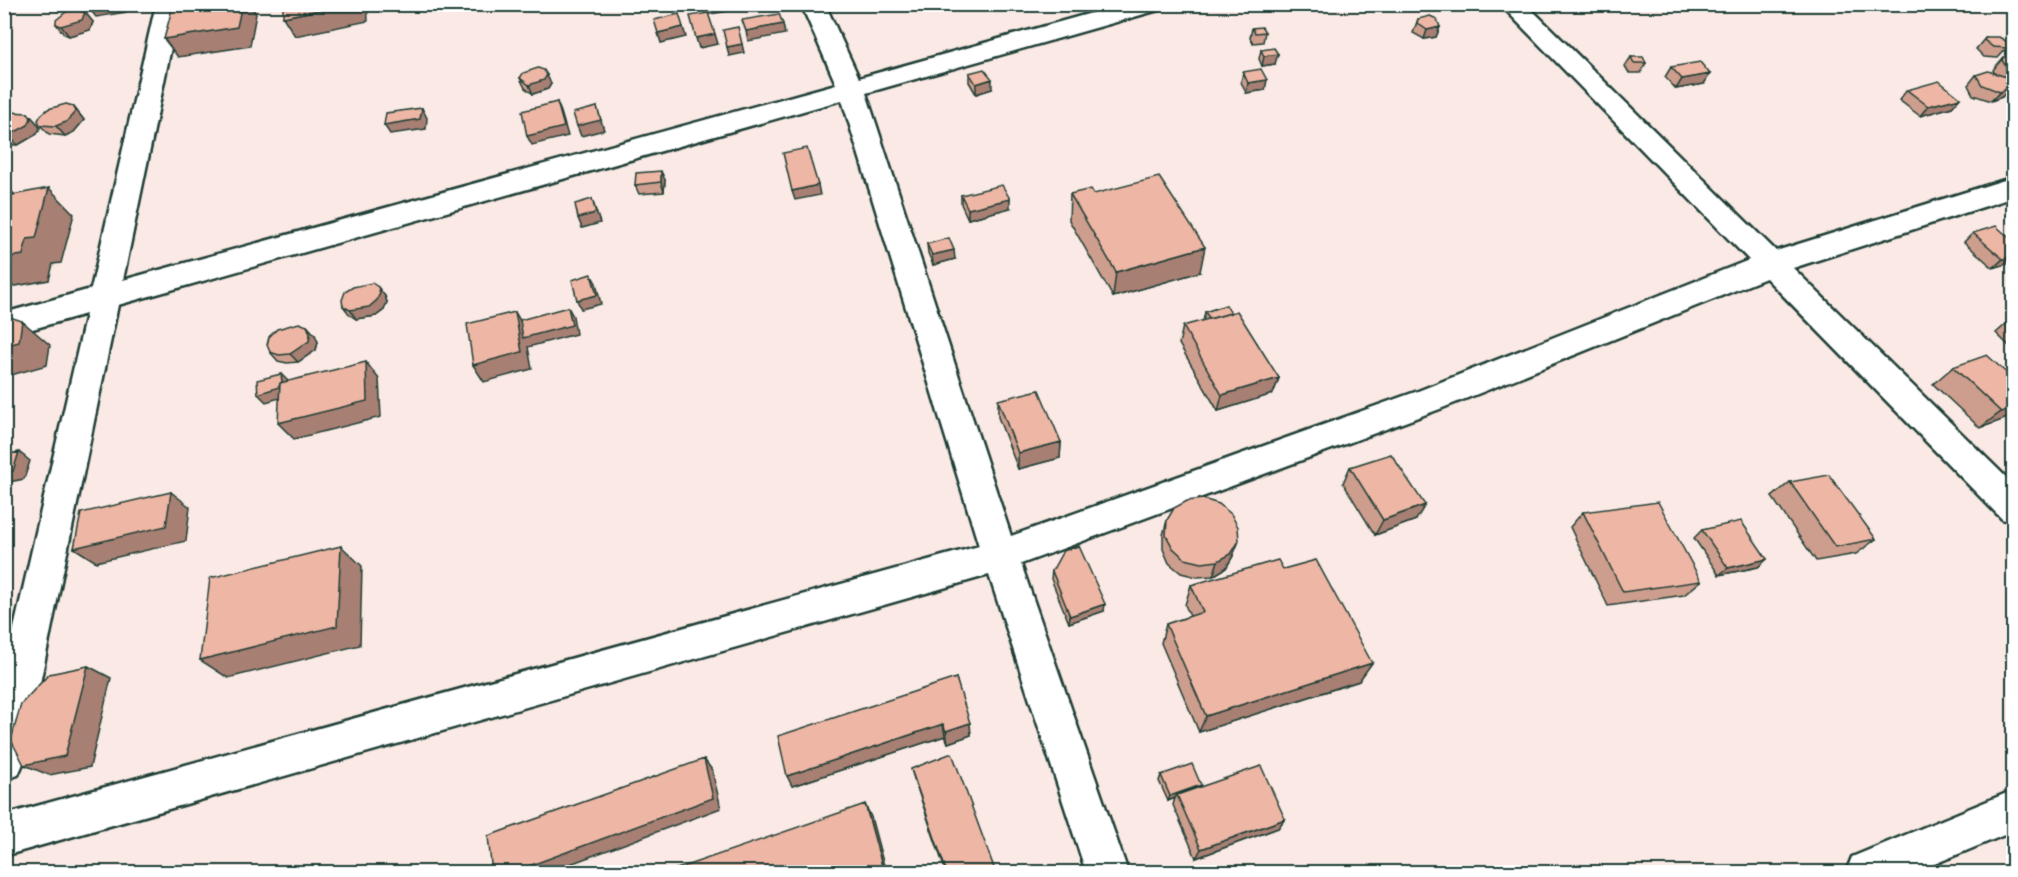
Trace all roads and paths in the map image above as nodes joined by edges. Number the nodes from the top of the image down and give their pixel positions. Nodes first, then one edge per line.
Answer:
1 (168, 4) edge
2 (813, 4) edge
3 (1153, 4) edge
4 (1512, 4) edge
5 (852, 91) junction
6 (2013, 187) edge
7 (1770, 264) junction
8 (104, 299) junction
9 (4, 325) edge
10 (2013, 508) edge
11 (1000, 556) junction
12 (4, 761) edge
13 (2013, 810) edge
14 (4, 836) edge
15 (1107, 873) edge
16 (1867, 873) edge

1 - 8 street
2 - 5 street
3 - 5 street
4 - 7 street
5 - 8 street
5 - 11 street
6 - 7 street
7 - 10 street
7 - 11 street
8 - 9 street
8 - 12 street
11 - 14 street
11 - 15 street
13 - 16 street

